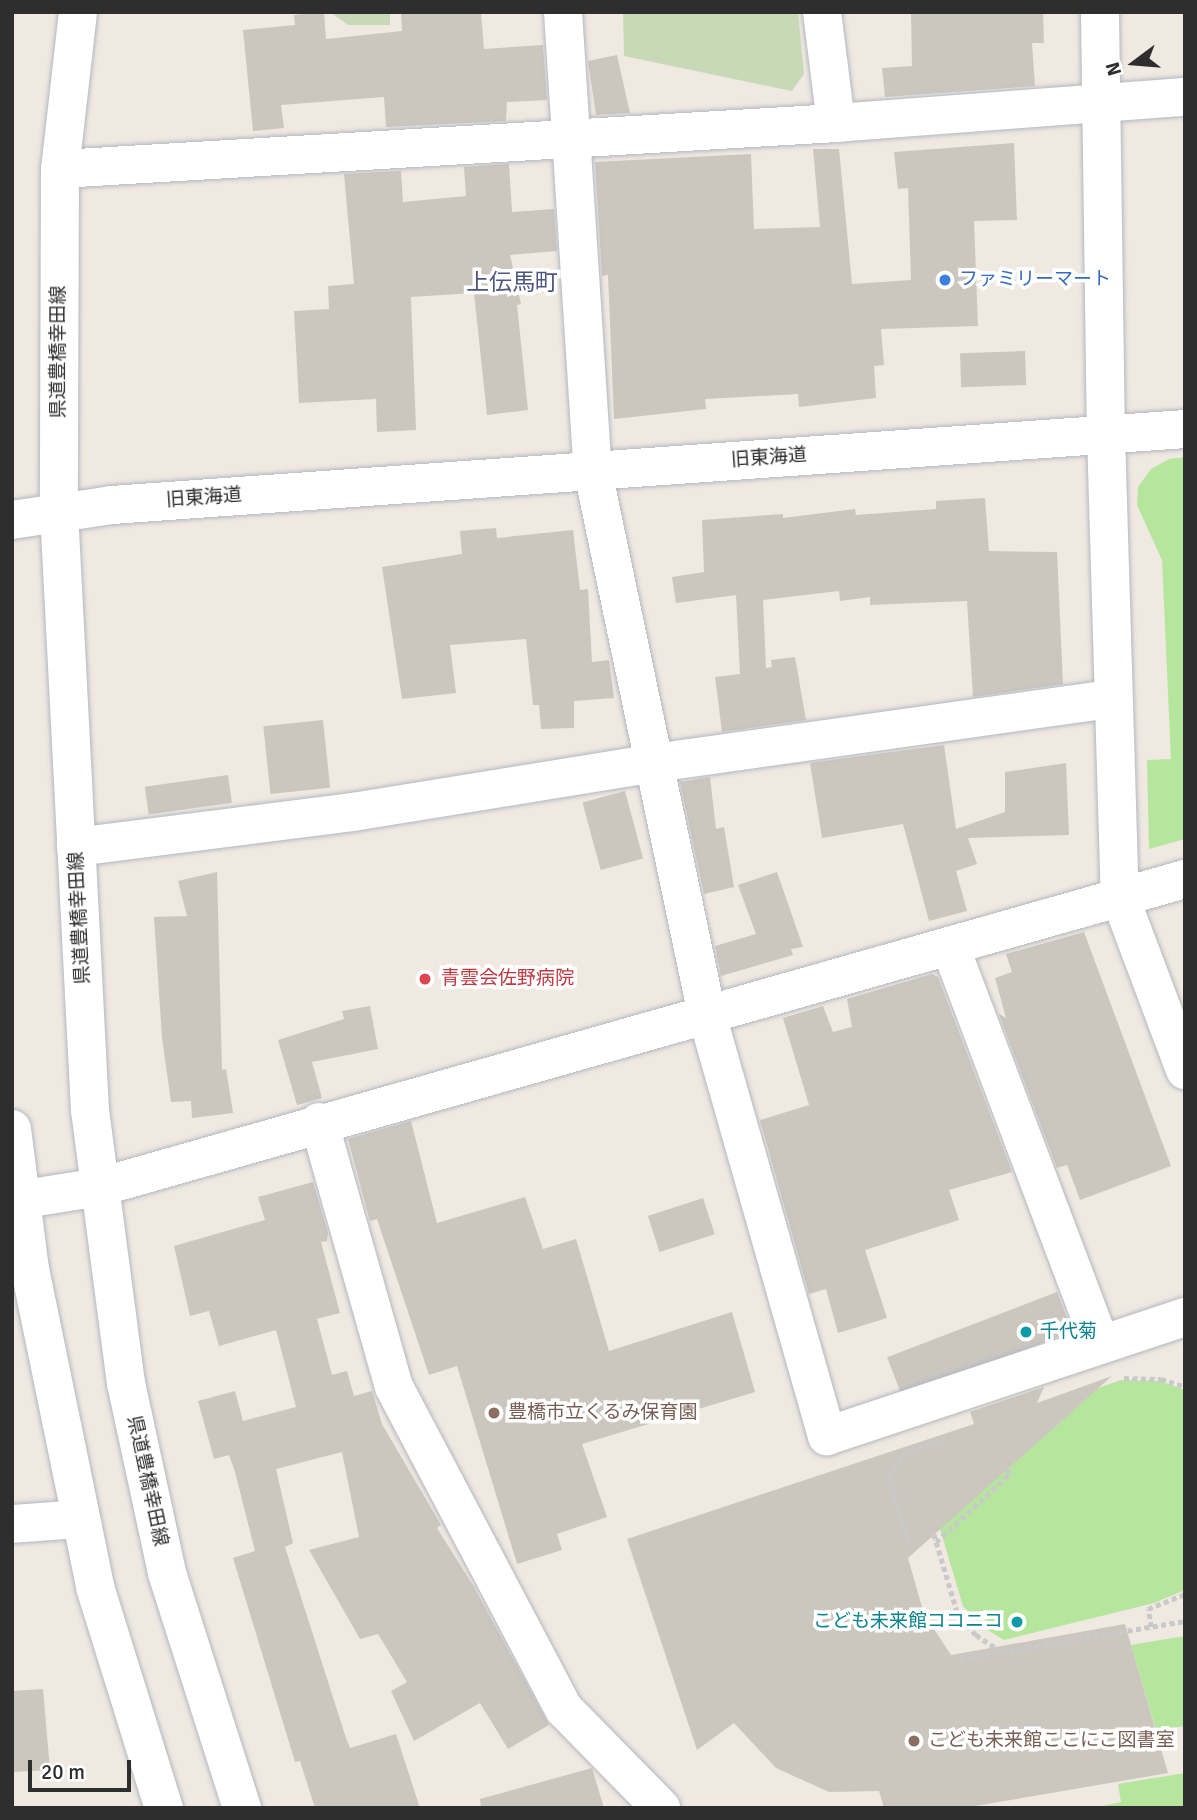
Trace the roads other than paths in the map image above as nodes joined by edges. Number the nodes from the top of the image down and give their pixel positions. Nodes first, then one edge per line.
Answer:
1 (78, 12) edge
2 (563, 12) edge
3 (822, 12) edge
4 (1100, 12) edge
5 (1185, 97) edge
6 (1102, 102) junction
7 (836, 123) junction
8 (572, 139) junction
9 (60, 169) junction
10 (1185, 429) edge
11 (1106, 434) junction
12 (593, 472) junction
13 (59, 511) junction
14 (12, 520) edge
15 (1113, 699) junction
16 (655, 763) junction
17 (76, 847) junction
18 (1185, 878) edge
19 (1120, 897) junction
20 (950, 946) junction
21 (707, 1015) junction
22 (1185, 1070) edge
23 (320, 1122) junction
24 (12, 1129) edge
25 (100, 1187) junction
26 (16, 1200) edge
27 (1185, 1317) edge
28 (1100, 1343) junction
29 (80, 1519) junction
30 (12, 1524) edge
31 (164, 1808) edge
32 (242, 1808) edge
33 (661, 1808) edge

1 - 9 street, 県道豊橋幸田線
2 - 8 street
3 - 7 street
4 - 6 street
5 - 6 street
6 - 7 street
6 - 11 street
7 - 8 street
8 - 9 street
8 - 12 street
9 - 13 street, 県道豊橋幸田線
10 - 11 street, 旧東海道
11 - 12 street, 旧東海道
11 - 15 street
12 - 13 street, 旧東海道
12 - 16 street
13 - 14 street, 旧東海道
13 - 17 street, 県道豊橋幸田線
15 - 16 street
15 - 19 street
16 - 17 street
16 - 21 street
17 - 25 street, 県道豊橋幸田線
18 - 19 street
19 - 20 street
19 - 22 street
20 - 21 street
20 - 28 street
21 - 23 street
21 - 28 street
23 - 25 street
23 - 33 street
24 - 26 street
25 - 26 street
25 - 32 street, 県道豊橋幸田線
26 - 29 street
27 - 28 street
29 - 30 street
29 - 31 street

